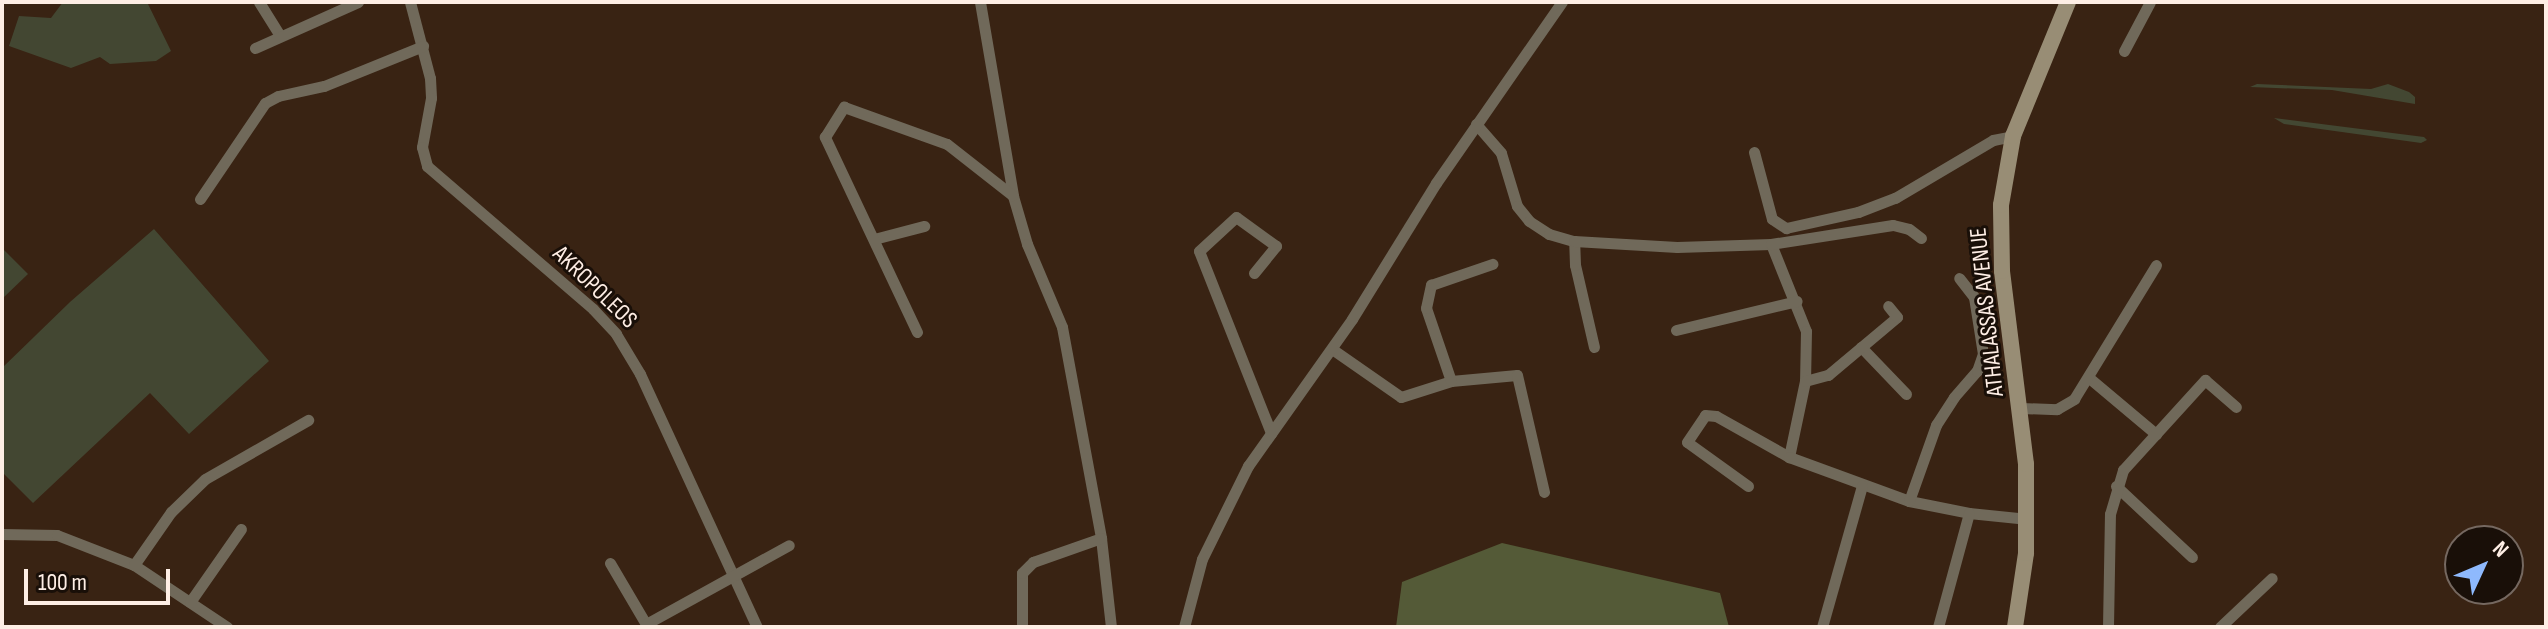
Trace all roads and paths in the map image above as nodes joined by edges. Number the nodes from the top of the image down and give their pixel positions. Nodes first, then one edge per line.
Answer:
1 (259, 2) edge
2 (358, 2) edge
3 (410, 2) edge
4 (980, 2) edge
5 (1562, 2) edge
6 (2068, 2) edge
7 (2150, 2) edge
8 (280, 35) junction
9 (423, 46) junction
10 (255, 48) dead end
11 (2124, 51) dead end
12 (1476, 124) junction
13 (2013, 136) junction
14 (1754, 152) dead end
15 (1013, 196) junction
16 (200, 199) dead end
17 (924, 226) dead end
18 (1921, 238) dead end
19 (874, 239) junction
20 (1574, 241) junction
21 (1771, 244) junction
22 (1492, 264) dead end
23 (2156, 265) dead end
24 (1254, 273) dead end
25 (1959, 278) dead end
26 (1797, 301) junction
27 (1888, 306) dead end
28 (1676, 330) dead end
29 (917, 332) dead end
30 (1594, 347) dead end
31 (1861, 347) junction
32 (1332, 349) junction
33 (2088, 377) junction
34 (1451, 381) junction
35 (1805, 381) junction
36 (1906, 394) dead end
37 (2236, 407) dead end
38 (2021, 408) junction
39 (308, 420) dead end
40 (1271, 433) junction
41 (2156, 434) junction
42 (1789, 457) junction
43 (1748, 486) dead end
44 (1862, 486) junction
45 (2116, 486) junction
46 (1544, 492) dead end
47 (1909, 501) junction
48 (1969, 513) junction
49 (2028, 519) junction
50 (241, 529) dead end
51 (2, 534) edge
52 (1101, 538) junction
53 (789, 545) dead end
54 (2192, 557) dead end
55 (610, 563) dead end
56 (134, 565) junction
57 (735, 576) junction
58 (2272, 578) dead end
59 (190, 602) junction
60 (227, 627) edge
61 (757, 627) edge
62 (1022, 627) edge
63 (1111, 627) edge
64 (1184, 627) edge
65 (1822, 627) edge
66 (1938, 627) edge
67 (2015, 627) edge
68 (2108, 627) edge
69 (2220, 627) edge

1 - 8 street
2 - 8 street
3 - 9 street, AKROPOLEOS
4 - 15 street
5 - 12 street
6 - 13 main road, ATHALASSAS AVENUE
7 - 11 street
8 - 10 street
9 - 16 street
9 - 57 street, AKROPOLEOS
12 - 20 street
12 - 32 street
13 - 14 street
13 - 38 main road, ATHALASSAS AVENUE
15 - 19 street
15 - 52 street
17 - 19 street
18 - 21 street
19 - 29 street
20 - 21 street
20 - 30 street
21 - 26 street
22 - 34 street
23 - 33 street
24 - 40 street
25 - 47 street
26 - 28 street
26 - 35 street
27 - 31 street
31 - 35 street
31 - 36 street
32 - 34 street
32 - 40 street
33 - 38 street
33 - 41 street
34 - 46 street
35 - 42 street
37 - 41 street
38 - 49 main road, ATHALASSAS AVENUE
39 - 56 street
40 - 64 street
41 - 45 street
42 - 43 street
42 - 44 street
44 - 47 street
44 - 65 street
45 - 54 street
45 - 68 street
47 - 48 street
48 - 49 street
48 - 66 street
49 - 67 main road, ATHALASSAS AVENUE
50 - 59 street
51 - 56 street
52 - 62 street
52 - 63 street
53 - 57 street
55 - 57 street
56 - 59 street
57 - 61 street, AKROPOLEOS
58 - 69 street
59 - 60 street

